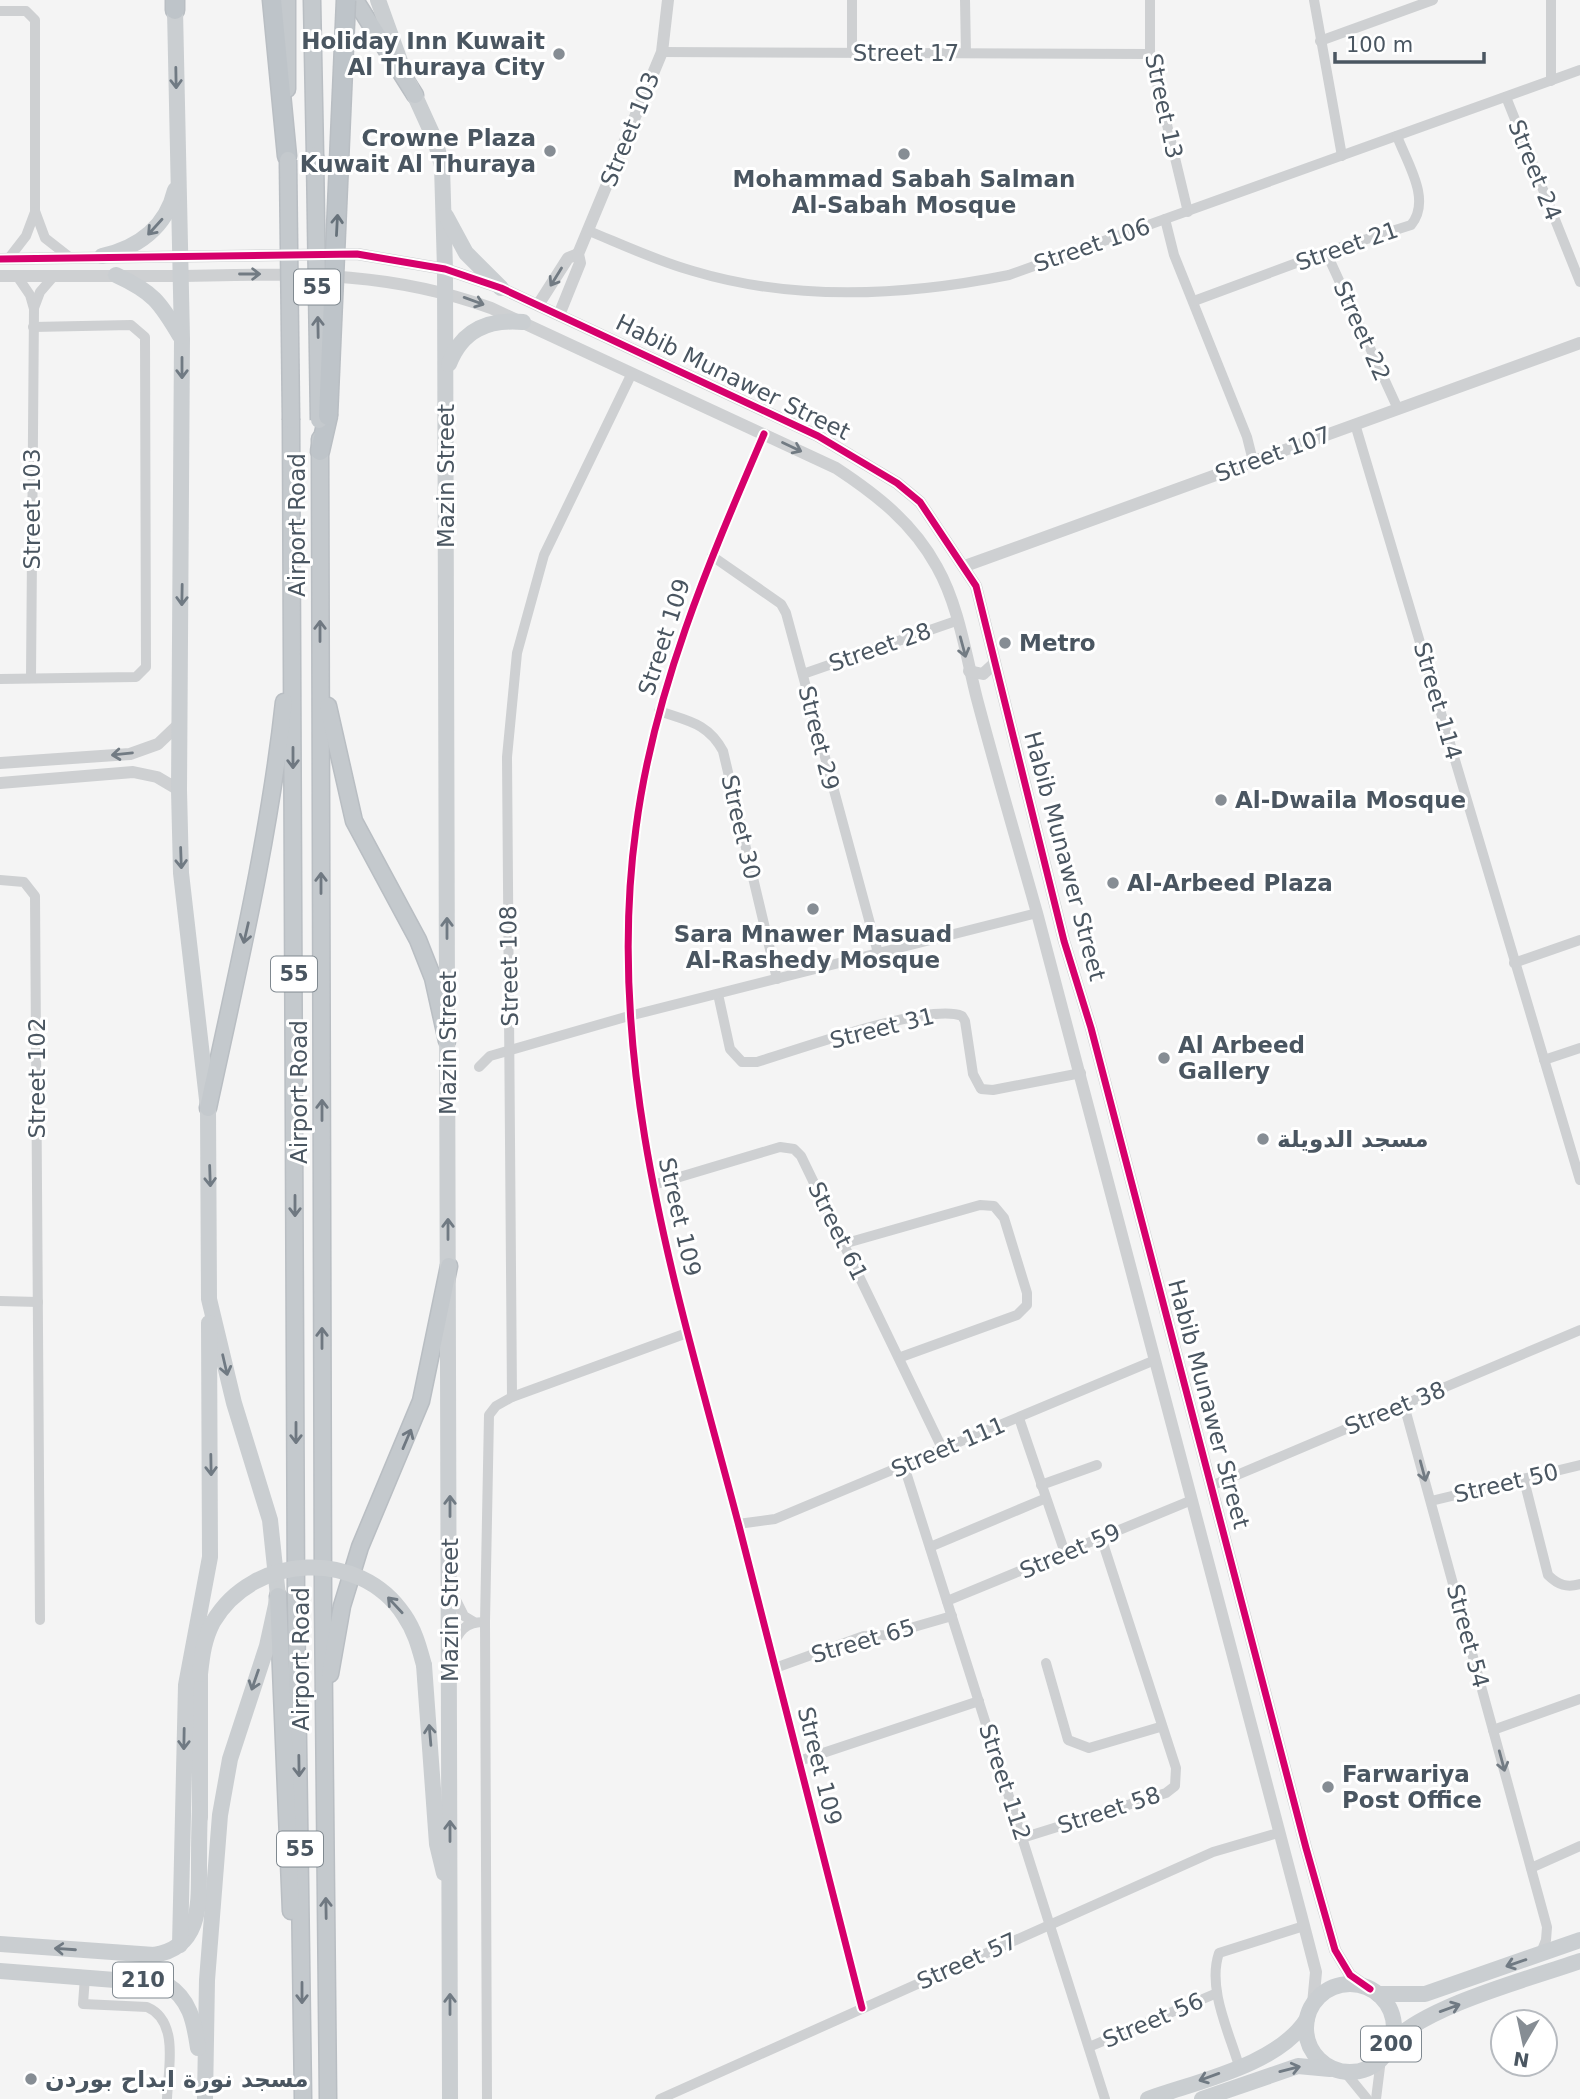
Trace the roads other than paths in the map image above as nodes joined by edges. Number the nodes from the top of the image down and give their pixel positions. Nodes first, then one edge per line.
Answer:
1 (272, 0) edge
2 (287, 0) edge
3 (312, 0) edge
4 (346, 0) edge
5 (355, 0) edge
6 (378, 0) edge
7 (668, 0) edge
8 (852, 0) edge
9 (965, 0) edge
10 (1150, 0) edge
11 (1314, 0) edge
12 (1433, 0) edge
13 (1551, 0) edge
14 (176, 3) edge
15 (0, 10) edge
16 (1320, 41) junction
17 (662, 52) junction
18 (852, 53) junction
19 (966, 53) junction
20 (1150, 54) junction
21 (1580, 69) edge
22 (1551, 81) junction
23 (415, 95) junction
24 (1506, 97) junction
25 (1397, 136) junction
26 (1342, 156) junction
27 (288, 158) junction
28 (177, 170) junction
29 (443, 208) junction
30 (1188, 212) junction
31 (36, 216) junction
32 (1166, 219) junction
33 (589, 231) junction
34 (1326, 252) junction
35 (578, 254) junction
36 (181, 255) junction
37 (68, 256) junction
38 (102, 256) junction
39 (4, 259) edge
40 (445, 270) junction
41 (116, 275) junction
42 (181, 275) junction
43 (0, 276) edge
44 (17, 276) junction
45 (53, 277) junction
46 (1580, 282) edge
47 (501, 288) junction
48 (445, 291) junction
49 (1194, 302) junction
50 (538, 305) junction
51 (34, 309) junction
52 (559, 315) junction
53 (523, 323) junction
54 (33, 327) junction
55 (182, 339) junction
56 (1580, 343) edge
57 (632, 373) junction
58 (696, 380) junction
59 (447, 388) junction
60 (719, 391) junction
61 (688, 400) junction
62 (1398, 409) junction
63 (709, 410) junction
64 (323, 418) junction
65 (1355, 424) junction
66 (764, 434) junction
67 (320, 451) joint
68 (1253, 461) junction
69 (712, 556) junction
70 (965, 566) junction
71 (956, 621) junction
72 (293, 623) junction
73 (320, 656) junction
74 (995, 663) junction
75 (970, 671) junction
76 (803, 674) junction
77 (32, 678) junction
78 (0, 679) edge
79 (1002, 692) junction
80 (977, 700) junction
81 (659, 711) junction
82 (180, 723) junction
83 (18, 761) junction
84 (0, 763) edge
85 (23, 780) junction
86 (0, 783) edge
87 (179, 790) junction
88 (0, 880) edge
89 (1037, 913) junction
90 (1580, 940) edge
91 (878, 953) junction
92 (1514, 963) junction
93 (1072, 964) junction
94 (1051, 967) junction
95 (777, 979) junction
96 (718, 994) junction
97 (629, 1016) junction
98 (447, 1041) junction
99 (1580, 1048) edge
100 (510, 1051) junction
101 (1544, 1060) junction
102 (479, 1067) dead end
103 (1081, 1073) junction
104 (208, 1108) junction
105 (1580, 1180) edge
106 (653, 1185) junction
107 (1138, 1211) junction
108 (1120, 1224) junction
109 (842, 1244) junction
110 (449, 1266) junction
111 (209, 1299) junction
112 (0, 1301) edge
113 (38, 1302) junction
114 (1580, 1329) edge
115 (687, 1332) junction
116 (901, 1357) junction
117 (1155, 1360) junction
118 (512, 1396) junction
119 (1404, 1405) junction
120 (1019, 1418) junction
121 (943, 1448) junction
122 (1097, 1465) dead end
123 (1580, 1465) edge
124 (904, 1466) junction
125 (1524, 1480) junction
126 (1041, 1485) junction
127 (1211, 1486) junction
128 (1044, 1499) junction
129 (1192, 1500) junction
130 (1431, 1501) junction
131 (738, 1524) junction
132 (1101, 1537) junction
133 (930, 1547) junction
134 (1065, 1552) junction
135 (1580, 1584) edge
136 (450, 1588) junction
137 (278, 1596) junction
138 (947, 1601) junction
139 (1243, 1607) junction
140 (1221, 1609) junction
141 (952, 1616) junction
142 (40, 1620) dead end
143 (480, 1622) junction
144 (450, 1656) junction
145 (1045, 1663) dead end
146 (775, 1668) junction
147 (1580, 1699) edge
148 (979, 1701) junction
149 (324, 1707) junction
150 (1160, 1727) junction
151 (1493, 1730) junction
152 (800, 1761) junction
153 (200, 1809) junction
154 (1278, 1833) junction
155 (1022, 1838) junction
156 (1580, 1846) edge
157 (1531, 1868) junction
158 (450, 1900) junction
159 (1323, 1906) junction
160 (1303, 1920) junction
161 (1050, 1924) junction
162 (1580, 1940) edge
163 (302, 1941) junction
164 (0, 1944) edge
165 (180, 1945) junction
166 (97, 1951) junction
167 (1540, 1955) junction
168 (1580, 1961) edge
169 (0, 1971) edge
170 (90, 1977) junction
171 (207, 1980) junction
172 (1374, 1991) junction
173 (1217, 1993) junction
174 (862, 2008) junction
175 (1310, 2012) junction
176 (1392, 2042) junction
177 (1089, 2047) junction
178 (1381, 2059) junction
179 (1245, 2064) junction
180 (1341, 2071) junction
181 (1260, 2077) junction
182 (205, 2095) edge
183 (167, 2099) edge
184 (303, 2099) edge
185 (328, 2099) edge
186 (449, 2099) edge
187 (487, 2099) edge
188 (660, 2099) edge
189 (1105, 2099) edge
190 (1148, 2099) edge
191 (1202, 2099) edge
192 (1367, 2099) edge
193 (1376, 2099) edge

1 - 27 highway
2 - 27 highway, Airport Road / 55
64 -> 3 highway, Airport Road / 55, bridge
64 -> 4 highway, bridge
5 - 23 highway
6 - 23 main road, Mazin Street
7 - 17 street, Street 103
8 - 18 street
9 - 19 street
10 - 20 street, Street 13
11 - 16 street
12 - 16 street
13 - 22 street
14 -> 28 main road
15 - 31 street
16 - 26 street
17 - 18 street, Street 17
17 - 33 street, Street 103
18 - 19 street, Street 17
19 - 20 street, Street 17
20 - 30 street, Street 13
21 - 22 street, Street 106
22 - 24 street, Street 106
23 - 29 main road, Mazin Street
24 - 25 street, Street 106
24 - 46 street, Street 24
25 - 26 street, Street 106
25 - 34 street, Street 21
26 - 30 street, Street 106
27 - 72 highway, Airport Road / 55, bridge
28 - 36 main road
28 -> 38 main road
29 - 40 main road, Mazin Street
29 - 47 main road
30 - 32 street, Street 106
31 - 37 street
31 - 39 street
32 - 33 street, Street 106
32 - 49 street
33 - 35 street, Street 103
34 - 49 street, Street 21
34 - 62 street, Street 22
35 -> 50 street, Street 103
35 - 52 street, Street 103
36 - 38 street, Habib Munawer Street
36 - 40 street, Habib Munawer Street
36 - 42 main road
37 - 38 street, Habib Munawer Street
37 - 39 street, Habib Munawer Street
40 - 47 street, Habib Munawer Street
40 - 48 main road, Mazin Street
41 - 42 street, Habib Munawer Street
41 - 45 street, Habib Munawer Street
41 - 55 main road
42 -> 48 street, Habib Munawer Street
42 - 55 main road
43 - 44 street, Habib Munawer Street
44 - 45 street, Habib Munawer Street
44 - 51 street, Street 103
45 - 51 street, Street 103
47 - 50 street, Habib Munawer Street
48 -> 53 street, Habib Munawer Street
48 - 59 main road, Mazin Street
49 - 68 street
50 - 52 street, Habib Munawer Street
51 - 54 street, Street 103
52 - 58 street, Habib Munawer Street
53 - 57 street, Habib Munawer Street
53 - 59 main road
54 - 77 street, Street 103
54 - 77 street
55 -> 82 main road
56 - 62 street, Street 107
57 - 61 street, Habib Munawer Street
57 - 100 street, Street 108
58 - 60 street, Habib Munawer Street
58 - 61 street
98 -> 59 main road, Mazin Street
60 - 63 street
60 - 70 street, Habib Munawer Street
61 - 63 street, Habib Munawer Street
62 - 65 street, Street 107
63 - 66 street, Habib Munawer Street
64 - 67 highway
65 - 68 street, Street 107
65 - 92 street, Street 114
66 - 69 street, Street 109
66 -> 71 street, Habib Munawer Street
73 -> 67 highway, Airport Road / 55
68 - 70 street, Street 107
69 - 76 street, Street 29
69 - 81 street, Street 109
70 - 74 street, Habib Munawer Street
71 -> 75 street, Habib Munawer Street
71 - 76 street, Street 28
72 -> 104 highway
72 -> 163 highway, Airport Road / 55
73 - 98 highway
149 -> 73 highway, Airport Road / 55
74 - 75 street
74 - 79 street, Habib Munawer Street
75 - 80 street, Habib Munawer Street
76 - 91 street, Street 29
77 - 78 street
79 - 80 street
79 - 93 street, Habib Munawer Street
80 - 89 street, Habib Munawer Street
81 - 95 street, Street 30
81 - 97 street, Street 109
82 -> 83 street
82 - 87 main road
83 - 84 street
83 - 85 street
85 - 86 street
85 - 87 street
87 -> 104 main road
88 - 113 street, Street 102
89 - 91 street
89 - 94 street, Habib Munawer Street
90 - 92 street
91 - 95 street
92 - 101 street, Street 114
93 - 94 street
93 - 107 street, Habib Munawer Street
94 - 103 street, Habib Munawer Street
95 - 96 street
96 - 97 street
96 - 103 street, Street 31
97 - 100 street
97 - 106 street, Street 109
110 -> 98 main road, Mazin Street
99 - 101 street
100 - 102 street
100 - 118 street, Street 108
101 - 105 street, Street 114
103 - 108 street, Habib Munawer Street
104 -> 111 main road
106 - 109 street, Street 61
106 - 115 street, Street 109
107 - 108 street
107 - 127 street, Habib Munawer Street
108 - 117 street, Habib Munawer Street
109 - 116 street, Street 61
109 - 116 street
136 -> 110 main road, Mazin Street
149 -> 110 highway
111 -> 137 main road
111 -> 165 main road
112 - 113 street
113 - 142 street, Street 102
114 - 119 street, Street 38
115 - 118 street
115 - 131 street, Street 109
116 - 121 street, Street 61
117 - 120 street, Street 111
117 - 129 street, Habib Munawer Street
118 - 143 street
119 - 127 street, Street 38
119 -> 130 street, Street 54
120 - 121 street, Street 111
120 - 126 street
121 - 124 street, Street 111
122 - 126 street
123 - 125 street, Street 50
124 - 131 street, Street 111
124 - 133 street, Street 112
125 - 130 street, Street 50
125 - 135 street
126 - 128 street
127 - 139 street, Habib Munawer Street
128 - 133 street
128 - 134 street
129 - 132 street, Street 59
129 - 140 street, Habib Munawer Street
130 - 151 street, Street 54
131 - 146 street, Street 109
132 - 134 street, Street 59
132 - 150 street, Street 58
133 - 138 street, Street 112
134 - 138 street, Street 59
136 - 143 street
136 - 144 main road, Mazin Street
137 - 163 highway
137 -> 171 main road
138 - 141 street, Street 112
139 - 140 street
139 - 159 street, Habib Munawer Street
140 - 154 street, Habib Munawer Street
141 - 146 street, Street 65
141 - 148 street, Street 112
143 - 144 street
143 - 187 street
158 -> 144 main road, Mazin Street
145 - 150 street
146 - 152 street, Street 109
147 - 151 street
148 - 152 street
148 - 155 street, Street 112
185 -> 149 highway, Airport Road / 55
150 - 155 street, Street 58
151 -> 157 street, Street 54
152 - 174 street, Street 109
158 -> 153 main road, bridge
153 - 165 main road, 210
153 - 171 main road
154 - 160 street, Habib Munawer Street
154 - 161 street, Street 57
155 - 161 street, Street 112
156 - 157 street
157 - 167 street, Street 54
186 -> 158 main road, Mazin Street
159 - 160 street
159 - 172 street, Habib Munawer Street
160 - 173 street, Street 56
160 - 175 street, Habib Munawer Street
161 - 174 street, Street 57
161 - 177 street, Street 112
162 - 167 main road, 200
163 -> 184 highway, Airport Road / 55
166 -> 164 main road, 210
165 - 166 main road, 210
166 - 170 main road
167 -> 172 main road, 200
176 -> 168 main road, 200
169 - 170 main road, 210
170 - 182 main road, 210
170 - 183 street
171 - 182 main road
172 - 175 main road, 200
172 - 176 main road, 200
173 - 177 street, Street 56
173 - 179 street, Street 56
174 - 188 street, Street 57
175 - 179 main road, 200
175 - 180 main road, 200
176 - 178 main road, 200
177 - 189 street, Street 112
178 - 180 main road, 200
178 - 193 street
179 - 181 main road
179 -> 190 main road, 200
181 -> 180 main road, 200
180 - 192 street
181 - 191 main road, 200

